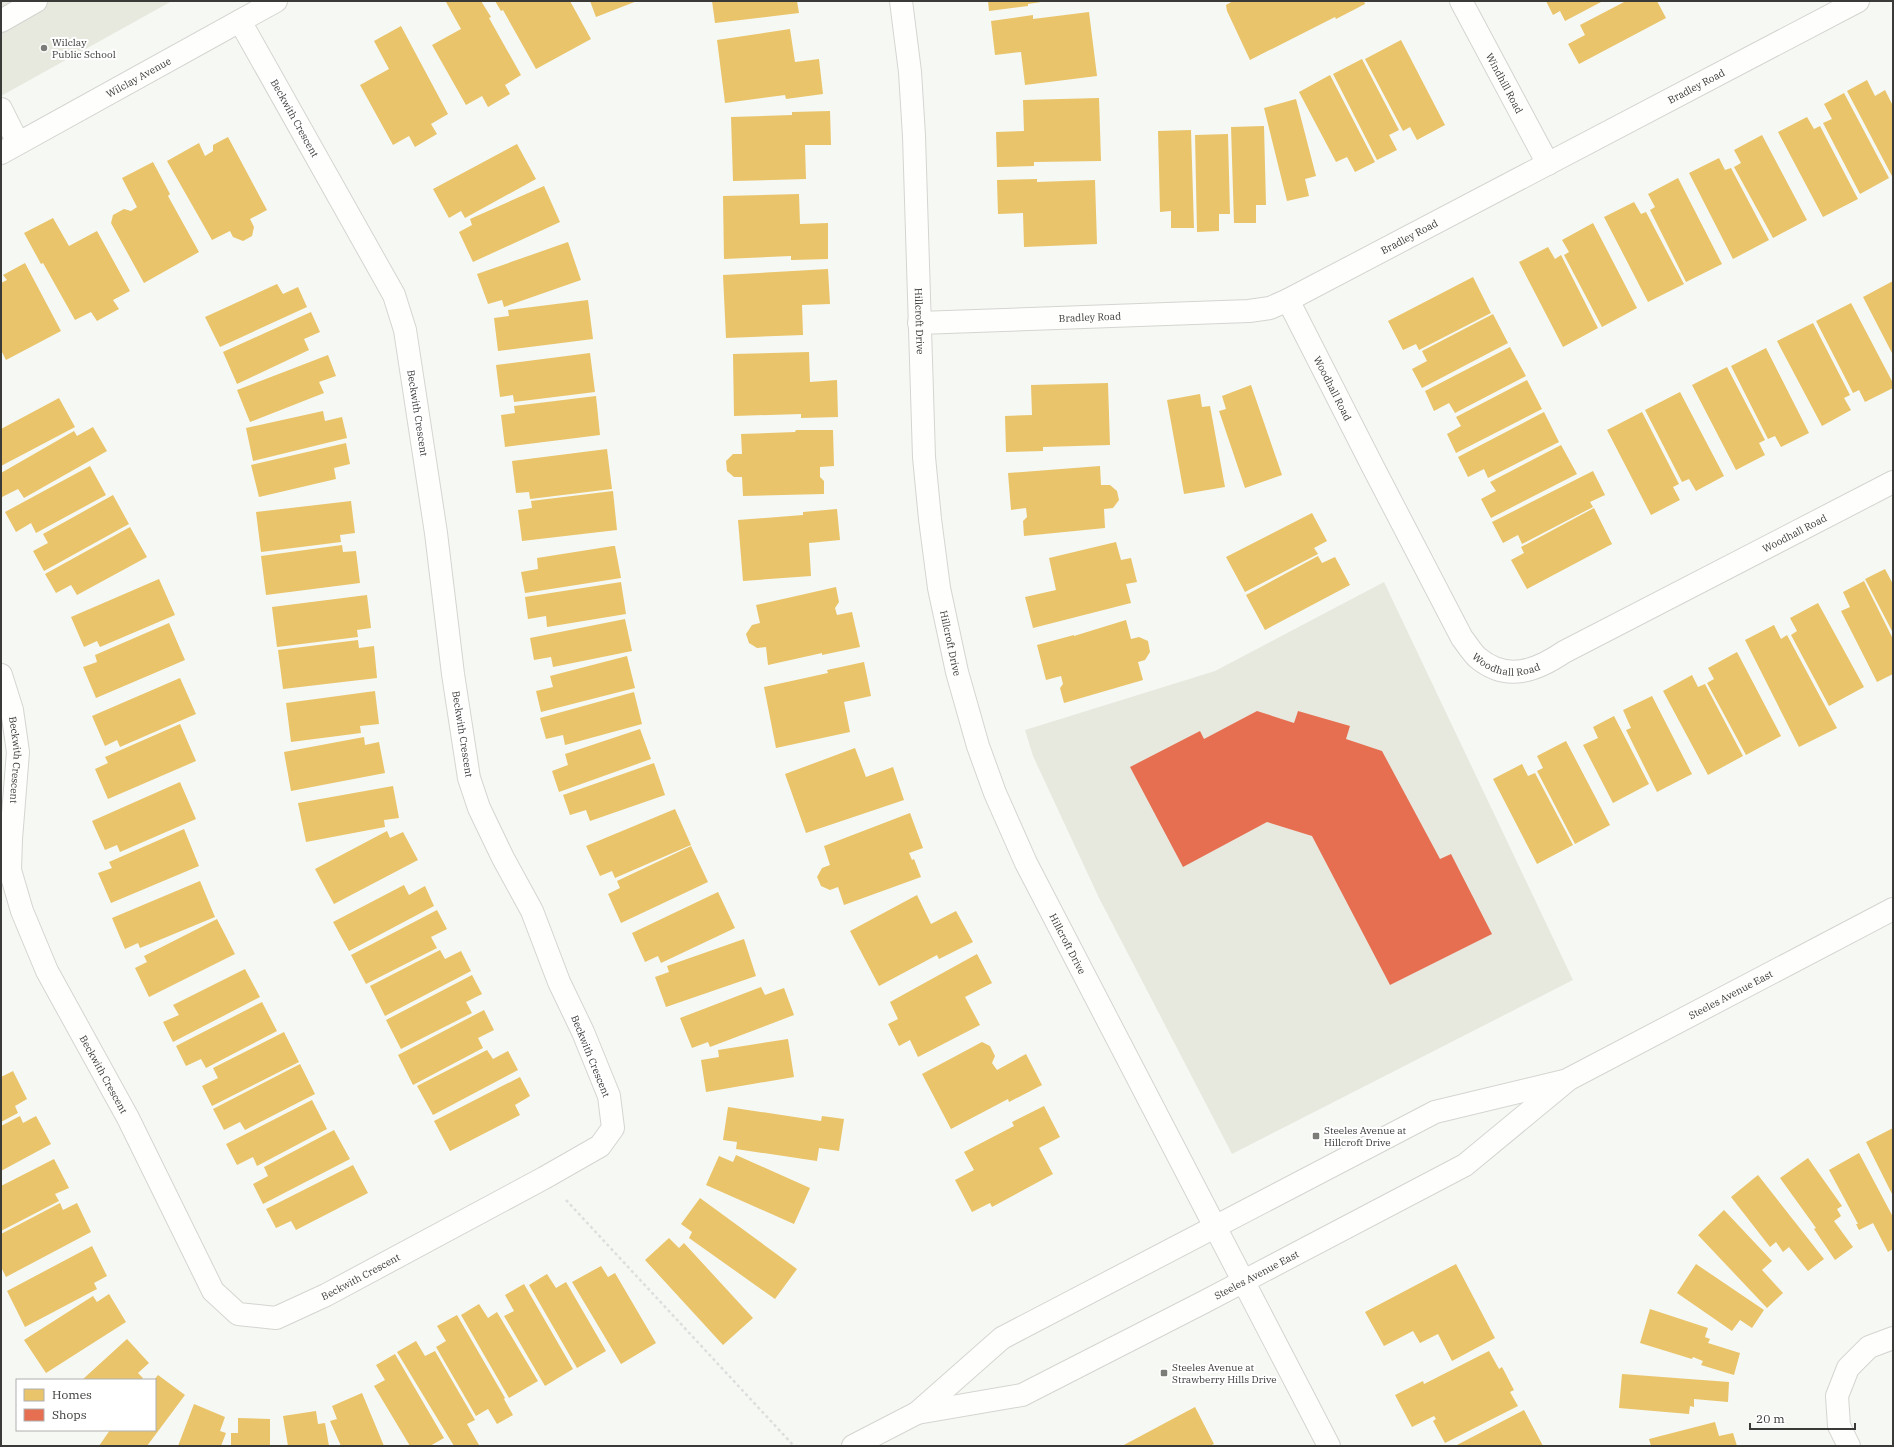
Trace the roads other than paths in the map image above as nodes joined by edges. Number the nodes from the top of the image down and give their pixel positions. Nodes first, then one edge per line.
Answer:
1 (36, 1) edge
2 (276, 1) edge
3 (901, 1) edge
4 (1461, 1) edge
5 (1858, 1) edge
6 (1, 21) edge
7 (240, 21) junction
8 (1, 109) edge
9 (10, 148) edge
10 (1548, 164) junction
11 (1288, 300) junction
12 (919, 323) junction
13 (1893, 482) edge
14 (1, 675) edge
15 (1893, 909) edge
16 (1569, 1079) junction
17 (1216, 1228) junction
18 (1243, 1282) junction
19 (1893, 1338) edge
20 (917, 1412) junction
21 (853, 1446) edge
22 (1329, 1446) edge
23 (1849, 1446) edge

1 - 6 street
2 - 7 street, Wilclay Avenue
3 - 12 street, Hillcroft Drive
4 - 10 street, Windhill Road
5 - 10 street, Bradley Road
7 - 9 street, Wilclay Avenue
7 - 14 street, Beckwith Crescent
8 - 9 street
10 - 11 street, Bradley Road
11 - 12 street, Bradley Road
11 - 13 street, Woodhall Road
12 - 17 street, Hillcroft Drive
15 - 16 street, Steeles Avenue East
16 - 17 street, Steeles Avenue East
16 - 18 street, Steeles Avenue East
17 - 18 street, Hillcroft Drive
17 - 20 street, Steeles Avenue East
18 - 20 street, Steeles Avenue East
18 - 22 street, Hillcroft Drive
19 - 23 street
20 - 21 street, Steeles Avenue East

